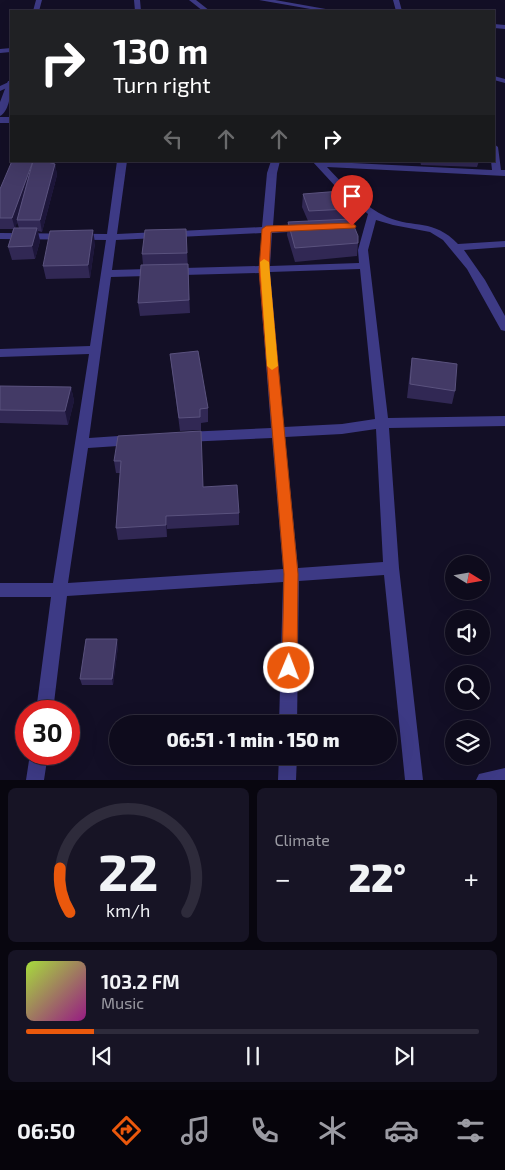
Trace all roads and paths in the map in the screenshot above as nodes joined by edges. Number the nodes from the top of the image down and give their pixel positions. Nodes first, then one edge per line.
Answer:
1 (192, 0) edge
2 (258, 2) edge
3 (206, 10) edge
4 (325, 10) edge
5 (10, 86) edge
6 (0, 113) edge
7 (495, 151) edge
8 (122, 162) edge
9 (276, 162) edge
10 (317, 163) edge
11 (501, 173) edge
12 (367, 222) junction
13 (313, 228) edge
14 (266, 229) junction
15 (0, 236) edge
16 (110, 237) junction
17 (505, 244) edge
18 (454, 247) junction
19 (365, 266) junction
20 (264, 270) junction
21 (105, 274) junction
22 (505, 327) edge
23 (94, 350) junction
24 (0, 353) edge
25 (505, 421) edge
26 (382, 423) junction
27 (278, 432) junction
28 (170, 438) edge
29 (150, 439) edge
30 (82, 443) junction
31 (391, 568) junction
32 (291, 574) junction
33 (0, 590) edge
34 (61, 590) junction
35 (46, 700) edge
36 (288, 715) edge
37 (37, 765) edge
38 (288, 765) edge
39 (505, 777) edge
40 (35, 780) edge
41 (287, 780) edge
42 (414, 780) edge
43 (485, 780) edge

1 - 3 street
2 - 4 street
5 - 6 street
7 - 11 street
8 - 16 street
9 - 14 street
10 - 11 street
10 - 12 street
12 - 18 street
12 - 19 street
13 - 14 street
14 - 16 street
14 - 20 street
15 - 16 street
16 - 21 street
17 - 18 street
18 - 22 street
19 - 20 street
19 - 26 street
20 - 21 street
20 - 27 street
21 - 23 street
23 - 24 street
23 - 30 street
25 - 26 street
26 - 27 street
26 - 31 street
27 - 28 street
27 - 32 street
29 - 30 street
30 - 34 street
31 - 32 street
31 - 42 street
32 - 34 street
32 - 36 street
33 - 34 street
34 - 35 street
37 - 40 street
38 - 41 street
39 - 43 street

